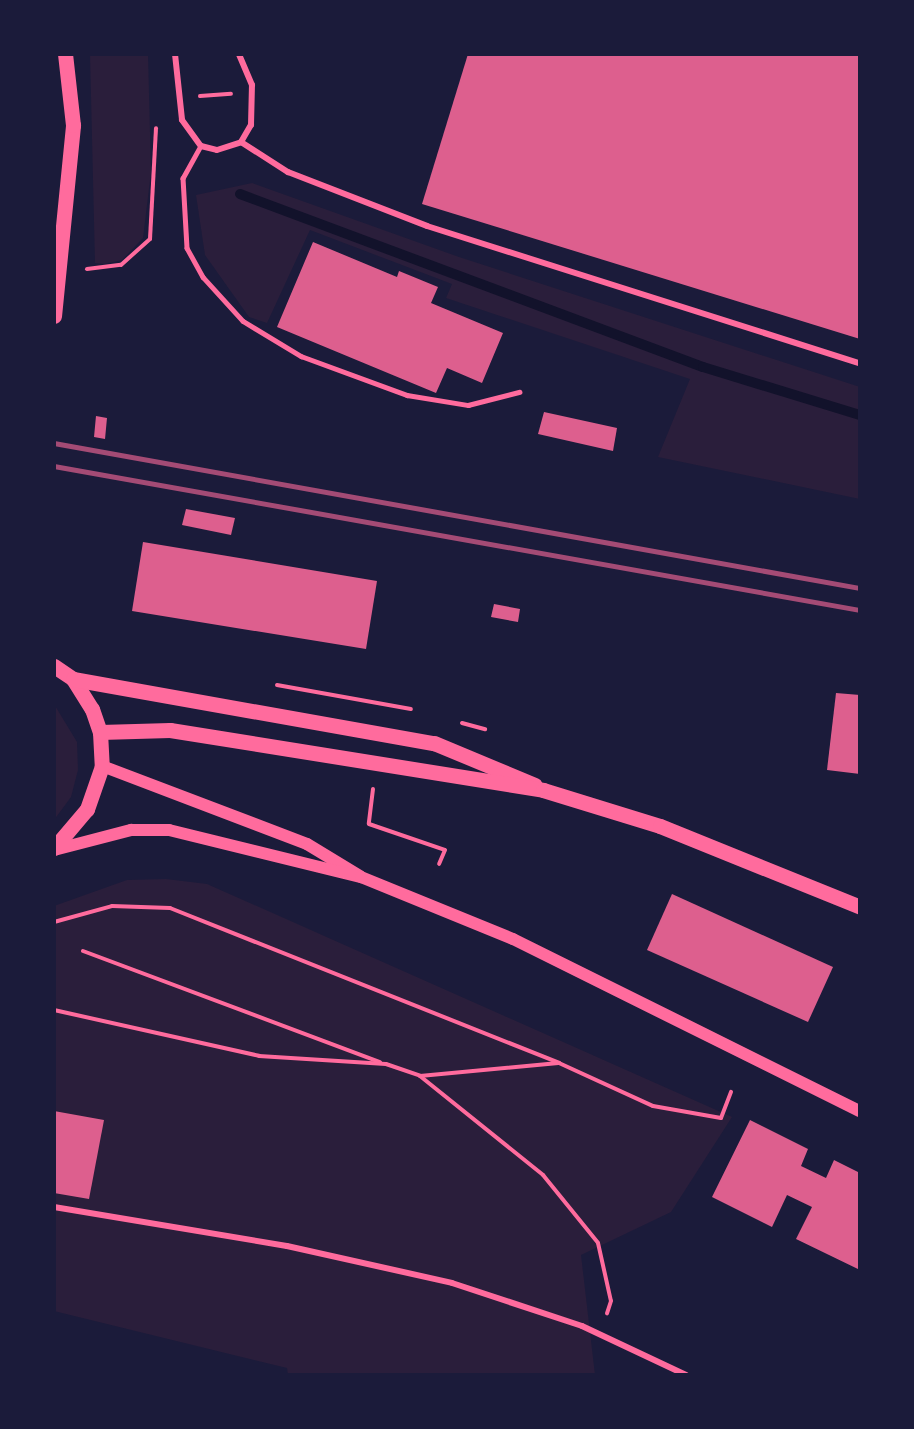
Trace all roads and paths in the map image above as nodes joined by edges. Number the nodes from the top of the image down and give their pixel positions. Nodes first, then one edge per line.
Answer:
1 (65, 54) edge
2 (175, 54) edge
3 (239, 54) edge
4 (237, 95) dead end
5 (197, 97) dead end
6 (156, 128) dead end
7 (242, 142) junction
8 (201, 146) junction
9 (80, 266) dead end
10 (54, 316) edge
11 (860, 363) edge
12 (519, 392) dead end
13 (54, 666) edge
14 (73, 679) junction
15 (100, 732) junction
16 (102, 766) junction
17 (543, 789) junction
18 (369, 824) dead end
19 (54, 849) edge
20 (439, 864) dead end
21 (361, 876) junction
22 (860, 907) edge
23 (54, 922) edge
24 (83, 951) dead end
25 (54, 1010) edge
26 (559, 1063) junction
27 (386, 1064) junction
28 (420, 1076) junction
29 (730, 1092) dead end
30 (860, 1111) edge
31 (54, 1207) edge
32 (602, 1335) junction
33 (686, 1375) edge

1 - 10 main road
2 - 8 street
3 - 7 street
4 - 5 path
6 - 9 path
7 - 8 street
7 - 11 street
8 - 12 lane
13 - 14 main road
14 - 15 main road
14 - 17 main road
15 - 16 main road
15 - 17 main road
16 - 19 main road
16 - 21 main road
17 - 22 main road
18 - 20 path
19 - 21 main road
21 - 30 main road
23 - 26 path
24 - 27 path
25 - 27 path
26 - 28 path
26 - 29 path
27 - 28 path
28 - 32 path
31 - 32 street
32 - 33 street

